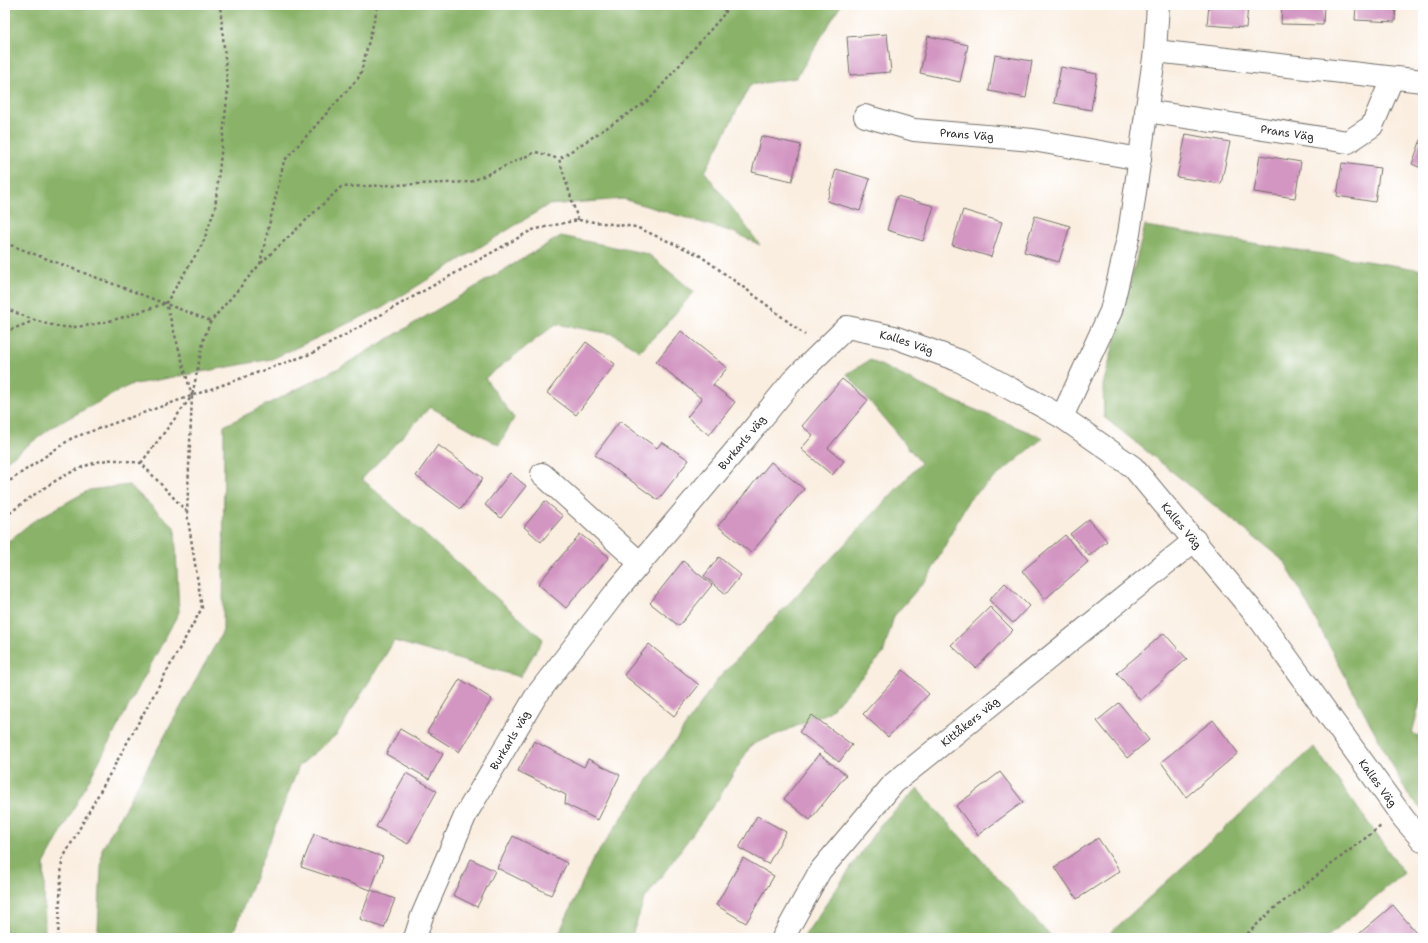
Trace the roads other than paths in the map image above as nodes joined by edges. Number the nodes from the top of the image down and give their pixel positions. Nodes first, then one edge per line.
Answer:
1 (1158, 5) edge
2 (1155, 51) junction
3 (1392, 79) junction
4 (1423, 81) edge
5 (1146, 111) junction
6 (865, 116) dead end
7 (1140, 159) junction
8 (848, 327) joint
9 (1062, 417) junction
10 (542, 474) dead end
11 (1195, 540) junction
12 (640, 563) junction
13 (1423, 841) edge
14 (415, 938) edge
15 (783, 938) edge

1 - 2 street
2 - 3 street
2 - 5 street
3 - 4 street
3 - 5 street, Prans Väg
5 - 7 street
6 - 7 street, Prans Väg
7 - 9 street
8 - 9 street, Kalles Väg
8 - 12 street, Burkarls väg
9 - 11 street, Kalles Väg
10 - 12 street
11 - 13 street, Kalles Väg
11 - 15 street, Kittåkers väg
12 - 14 street, Burkarls väg

